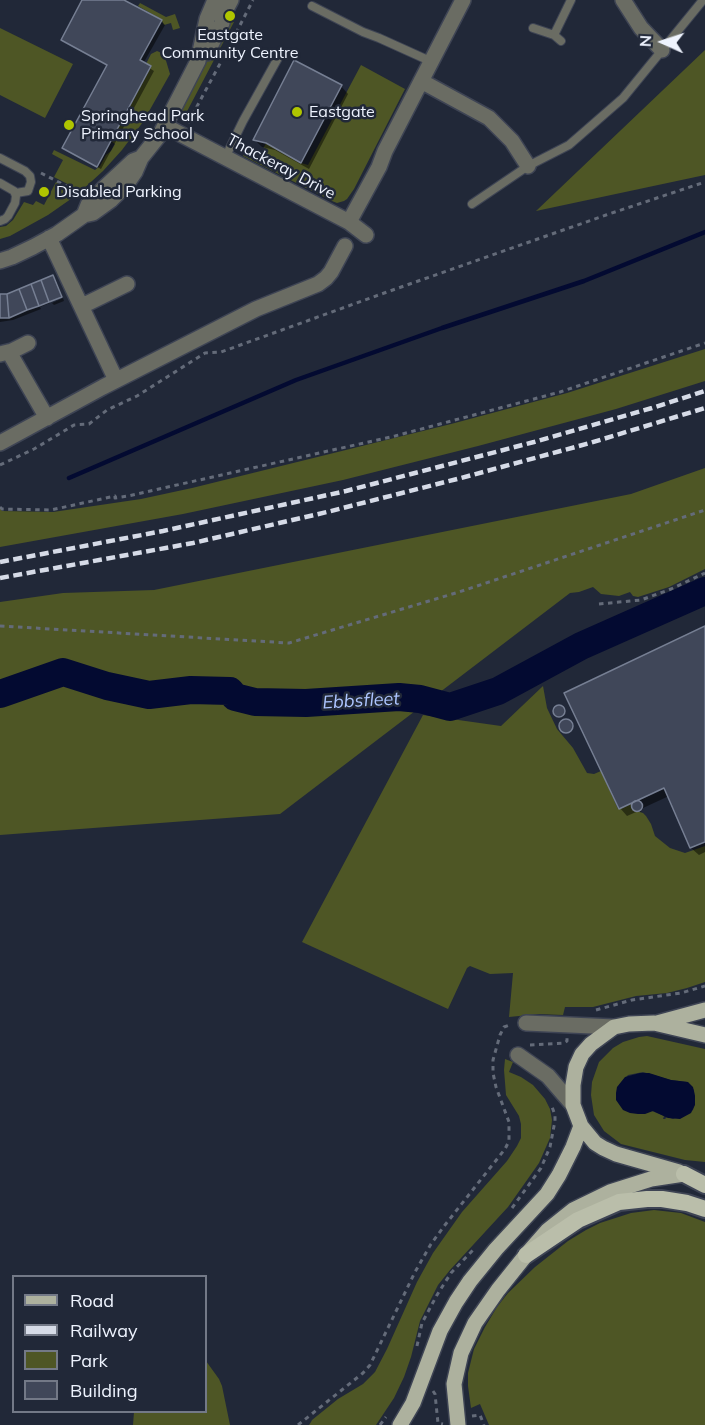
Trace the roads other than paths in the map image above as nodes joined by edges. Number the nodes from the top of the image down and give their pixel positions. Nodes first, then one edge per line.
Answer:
1 (215, 0) edge
2 (231, 0) edge
3 (463, 0) edge
4 (571, 0) edge
5 (623, 0) edge
6 (703, 0) edge
7 (312, 6) dead end
8 (533, 28) dead end
9 (554, 35) junction
10 (561, 41) dead end
11 (662, 50) junction
12 (278, 58) dead end
13 (198, 61) junction
14 (430, 61) junction
15 (421, 81) junction
16 (165, 126) junction
17 (0, 158) edge
18 (225, 158) junction
19 (528, 166) junction
20 (0, 183) edge
21 (16, 193) junction
22 (472, 204) dead end
23 (0, 221) edge
24 (349, 222) junction
25 (366, 235) dead end
26 (49, 238) junction
27 (345, 246) dead end
28 (0, 261) edge
29 (128, 284) dead end
30 (82, 306) junction
31 (28, 343) dead end
32 (4, 353) edge
33 (116, 380) junction
34 (47, 418) junction
35 (0, 443) edge
36 (705, 1010) edge
37 (526, 1023) road end
38 (654, 1023) junction
39 (614, 1027) junction
40 (705, 1035) edge
41 (523, 1052) road end
42 (573, 1105) junction
43 (581, 1126) junction
44 (684, 1174) junction
45 (705, 1176) edge
46 (705, 1185) edge
47 (705, 1209) edge
48 (526, 1255) junction
49 (400, 1425) edge
50 (458, 1425) edge

1 - 13 street
2 - 13 street
3 - 14 street
4 - 9 lane
5 - 11 street
6 - 11 lane
7 - 14 lane
8 - 9 lane
9 - 10 lane
11 - 19 lane
12 - 18 lane
13 - 16 street
14 - 15 street
15 - 19 street
15 - 24 street
16 - 18 street, Thackeray Drive
16 - 26 street
17 - 21 lane
18 - 24 street, Thackeray Drive
19 - 22 lane
20 - 21 lane
21 - 23 lane
24 - 25 street, Thackeray Drive
26 - 28 street
26 - 30 street
27 - 33 street
29 - 30 street
30 - 33 street
31 - 32 street
32 - 34 street
33 - 34 street
34 - 35 street
36 - 38 main road
37 - 39 street
38 - 39 main road
38 - 40 main road
39 - 42 main road
41 - 42 street
42 - 43 main road
43 - 44 main road
43 - 49 main road
44 - 45 main road
44 - 46 highway
44 - 48 main road
47 - 48 highway
48 - 50 main road

